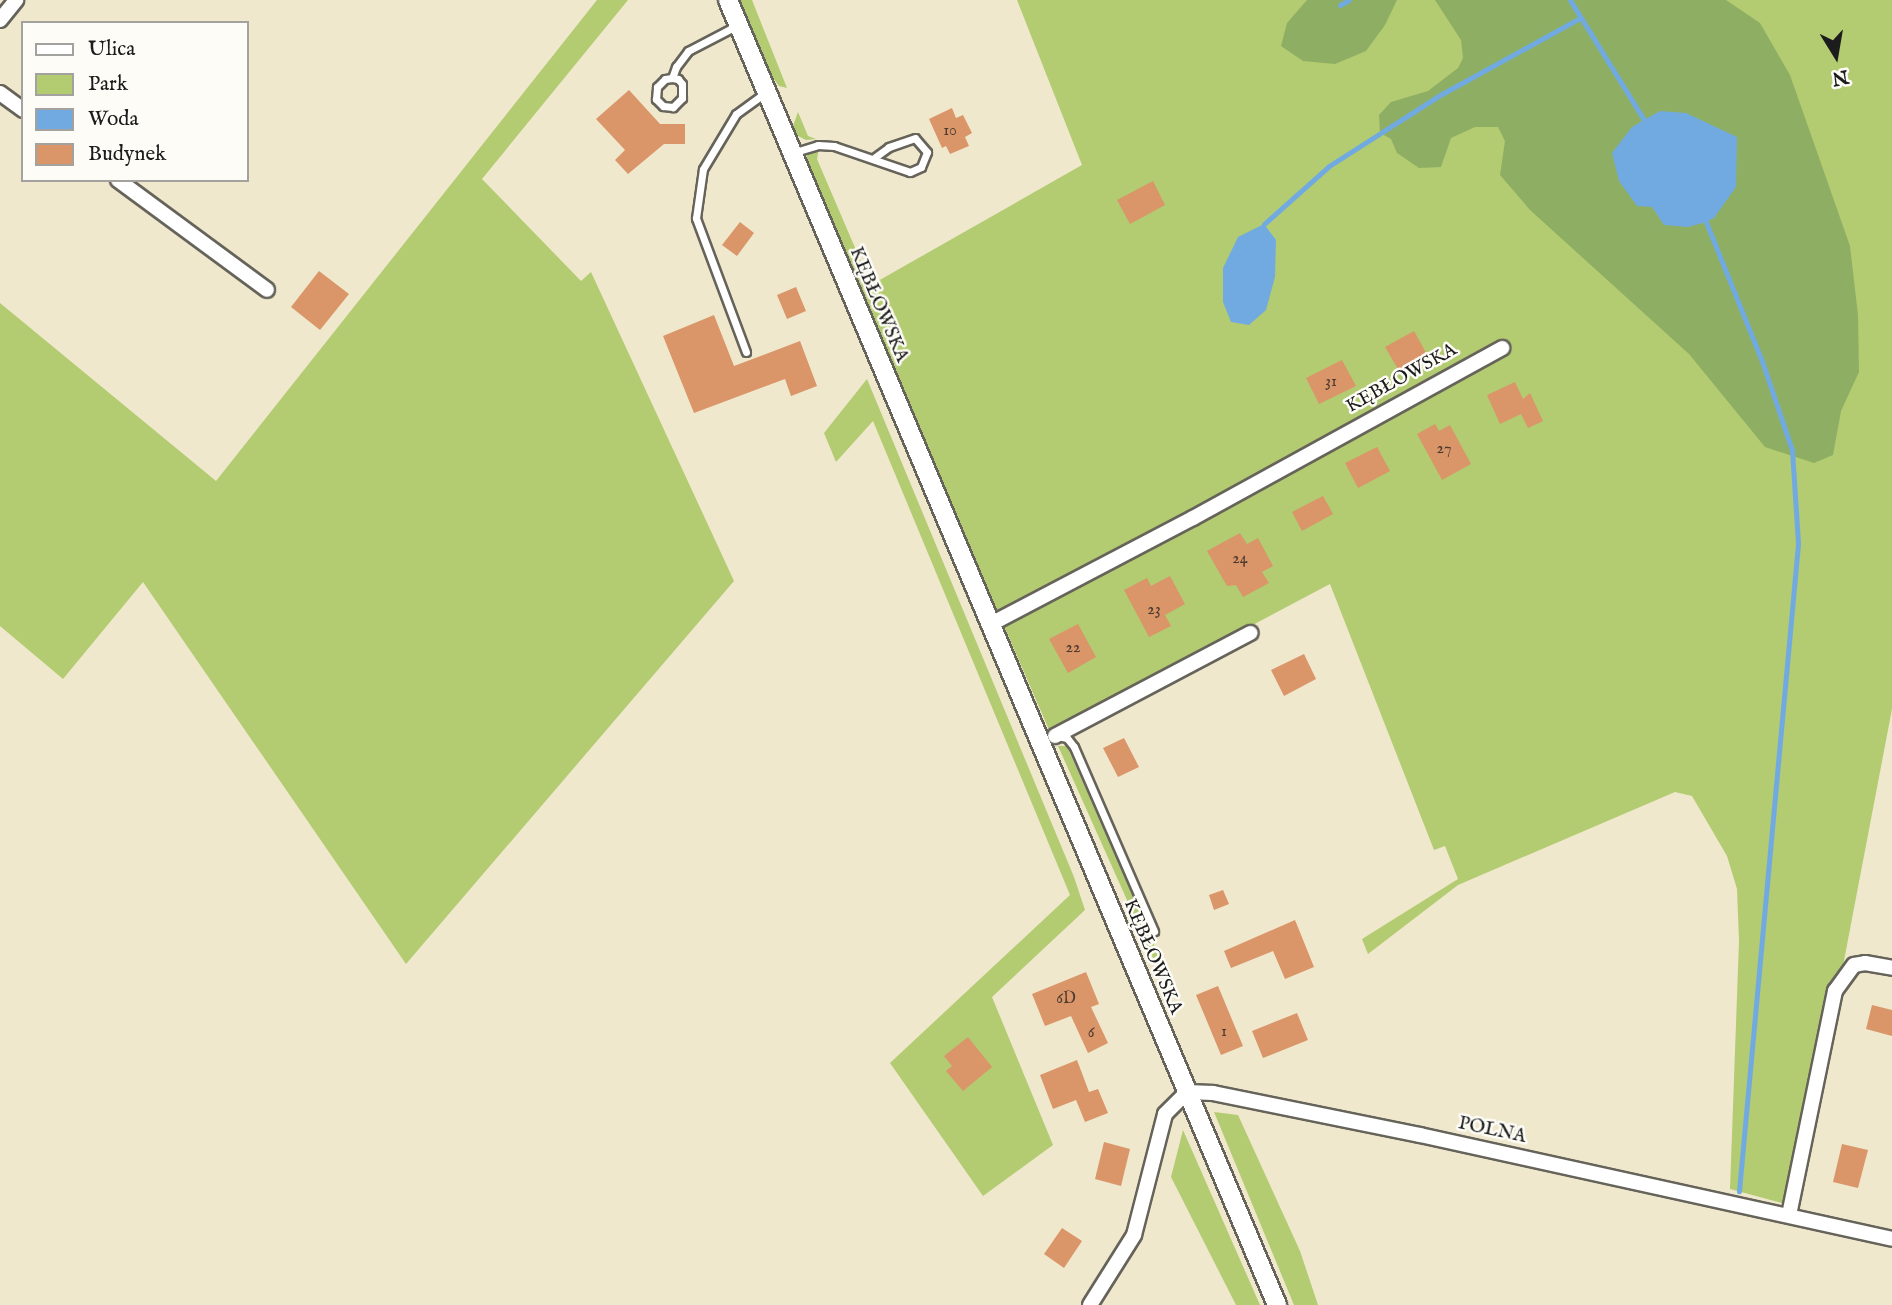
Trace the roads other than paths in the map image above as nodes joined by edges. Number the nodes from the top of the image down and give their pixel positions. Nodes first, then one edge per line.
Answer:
1 (16, 0) edge
2 (728, 0) edge
3 (0, 20) edge
4 (738, 25) junction
5 (672, 78) junction
6 (0, 93) edge
7 (765, 93) junction
8 (21, 109) edge
9 (792, 154) junction
10 (875, 158) junction
11 (121, 182) edge
12 (267, 290) dead end
13 (1502, 348) dead end
14 (746, 352) dead end
15 (989, 625) junction
16 (1250, 633) dead end
17 (1045, 737) junction
18 (1154, 931) dead end
19 (1892, 968) edge
20 (1186, 1092) junction
21 (1789, 1215) junction
22 (1892, 1238) edge
23 (1090, 1305) edge
24 (1277, 1305) edge

1 - 3 street
2 - 4 street, KĘBŁOWSKA
4 - 5 lane
4 - 7 street, KĘBŁOWSKA
5 - 5 lane
6 - 8 street
7 - 9 street, KĘBŁOWSKA
7 - 14 lane
9 - 10 lane
9 - 15 street, KĘBŁOWSKA
10 - 10 lane
11 - 12 street
13 - 15 street, KĘBŁOWSKA
15 - 17 street, KĘBŁOWSKA
16 - 17 street
17 - 18 lane
17 - 20 street, KĘBŁOWSKA
19 - 21 street
20 - 21 street, POLNA
20 - 23 street
20 - 24 street, KĘBŁOWSKA
21 - 22 street, POLNA

